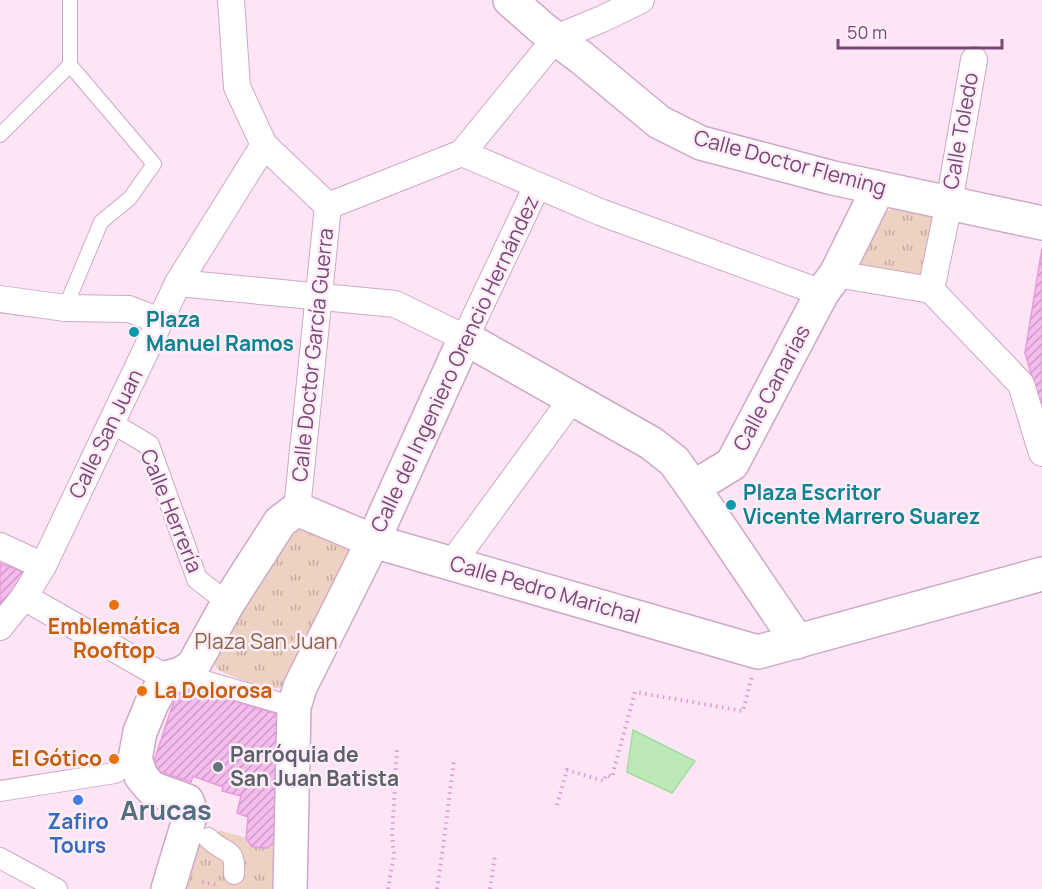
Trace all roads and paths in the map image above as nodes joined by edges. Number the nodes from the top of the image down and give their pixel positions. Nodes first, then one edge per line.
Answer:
1 (70, 0) edge
2 (231, 0) edge
3 (510, 0) edge
4 (640, 0) edge
5 (556, 38) junction
6 (974, 60) dead end
7 (70, 65) junction
8 (0, 135) edge
9 (264, 145) junction
10 (462, 153) junction
11 (537, 186) junction
12 (878, 189) junction
13 (949, 203) junction
14 (328, 206) junction
15 (1042, 223) edge
16 (178, 283) junction
17 (829, 283) junction
18 (931, 290) junction
19 (320, 297) junction
20 (0, 299) edge
21 (65, 308) junction
22 (160, 321) junction
23 (465, 338) junction
24 (573, 399) junction
25 (112, 423) junction
26 (1042, 453) edge
27 (692, 486) junction
28 (297, 509) junction
29 (373, 541) junction
30 (0, 546) edge
31 (455, 564) junction
32 (43, 566) junction
33 (1042, 574) edge
34 (24, 597) junction
35 (228, 603) junction
36 (0, 627) edge
37 (797, 642) junction
38 (759, 652) junction
39 (180, 673) junction
40 (294, 707) junction
41 (397, 750) dead end
42 (135, 759) junction
43 (453, 760) dead end
44 (0, 791) edge
45 (557, 805) dead end
46 (208, 838) dead end
47 (495, 856) dead end
48 (0, 858) edge
49 (234, 874) dead end
50 (202, 882) dead end
51 (209, 883) dead end
52 (57, 889) edge
53 (168, 889) edge
54 (290, 889) edge
55 (388, 889) edge
56 (437, 889) edge
57 (490, 889) edge

1 - 7 lane
2 - 9 street
3 - 5 street, Calle Doctor Fleming
4 - 5 street
5 - 10 street, Calle Doctor García Guerra
5 - 12 street, Calle Doctor Fleming
6 - 13 street, Calle Toledo
7 - 8 lane
7 - 21 lane
9 - 14 street
9 - 16 street, Calle San Juan
10 - 11 street
10 - 14 street, Calle Doctor García Guerra
11 - 17 street
11 - 23 street, Calle del Ingeniero Orencio Hernández
12 - 13 street, Calle Doctor Fleming
12 - 17 street, Calle Canarias
13 - 15 street, Calle Doctor Fleming
13 - 18 street, Calle Toledo
14 - 19 street, Calle Doctor García Guerra
16 - 19 street
16 - 22 street, Calle San Juan
17 - 18 street
17 - 27 street, Calle Canarias
18 - 26 street
19 - 23 street
19 - 28 street, Calle Doctor García Guerra
20 - 21 street
21 - 22 street
22 - 25 street, Calle San Juan
23 - 24 street
23 - 29 street, Calle del Ingeniero Orencio Hernández
24 - 27 street
24 - 31 street
25 - 32 street, Calle San Juan
25 - 35 street, Calle Herrería
27 - 37 street
28 - 29 street, Calle Pedro Marichal
28 - 35 street
29 - 31 street, Calle Pedro Marichal
29 - 40 street, Calle del Ingeniero Orencio Hernández
30 - 32 street
31 - 38 street, Calle Pedro Marichal
32 - 34 street, Calle San Juan
33 - 37 street
34 - 36 street, Calle San Juan
34 - 39 street
35 - 39 street
37 - 38 street
38 - 45 path
39 - 40 street
39 - 42 street
40 - 54 street, Calle del Ingeniero Orencio Hernández
41 - 55 path
42 - 44 street
42 - 53 street
43 - 56 path
46 - 49 street
47 - 57 path
48 - 52 street
50 - 51 path

